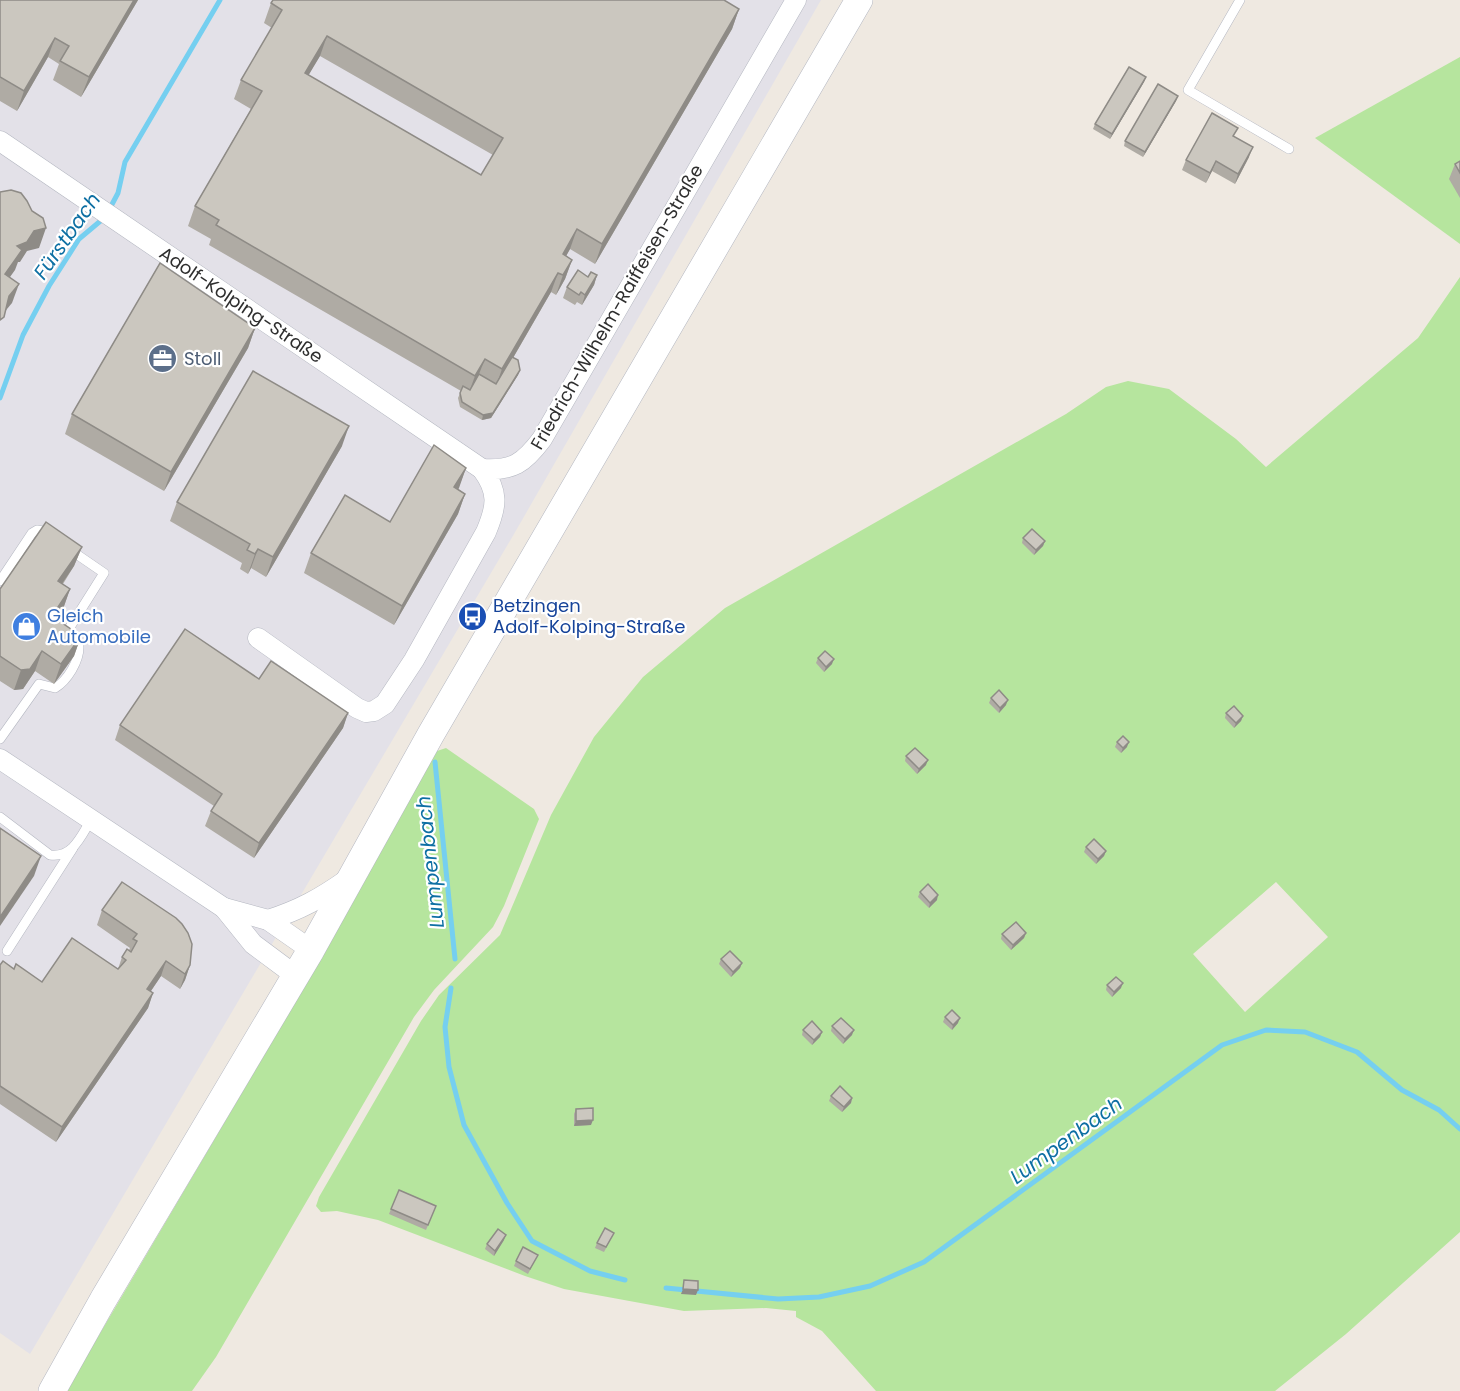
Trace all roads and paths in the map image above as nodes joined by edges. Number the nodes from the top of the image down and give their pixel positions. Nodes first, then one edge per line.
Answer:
1 (796, 0) edge
2 (859, 0) edge
3 (1240, 0) edge
4 (0, 141) edge
5 (1289, 149) dead end
6 (482, 469) junction
7 (0, 581) edge
8 (258, 638) dead end
9 (0, 739) edge
10 (0, 759) edge
11 (0, 817) edge
12 (91, 819) junction
13 (73, 848) junction
14 (351, 876) junction
15 (224, 908) junction
16 (268, 920) junction
17 (311, 950) junction
18 (7, 951) dead end
19 (296, 976) junction
20 (52, 1391) edge

1 - 6 street, Friedrich-Wilhelm-Raiffeisen-Straße
2 - 14 main road
3 - 5 lane
4 - 6 street, Adolf-Kolping-Straße
6 - 8 street
7 - 9 lane
10 - 12 street
11 - 13 lane
12 - 13 lane
12 - 15 street
13 - 18 lane
14 - 16 street
14 - 17 main road
15 - 16 street
15 - 19 street
16 - 17 street
17 - 19 main road
19 - 20 main road

